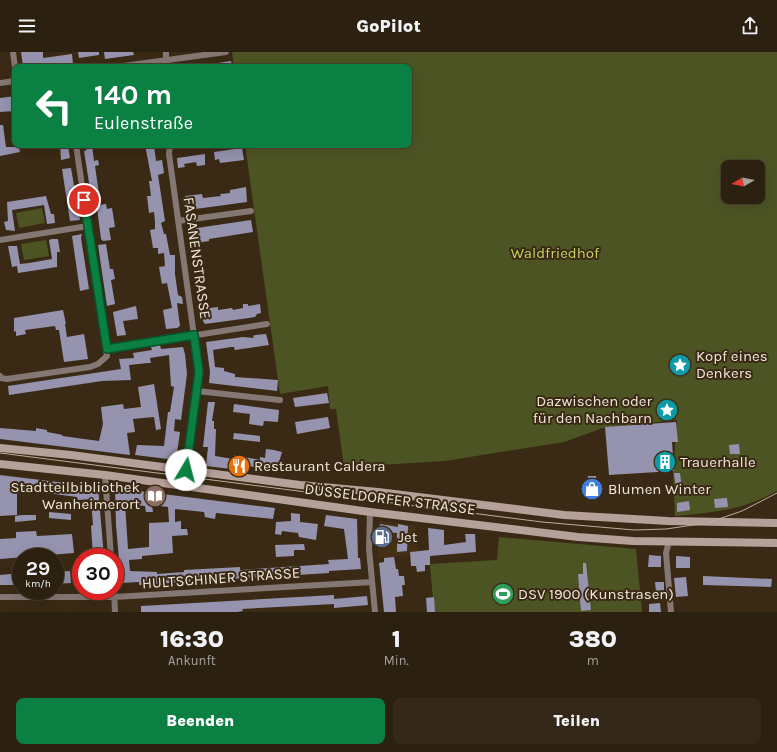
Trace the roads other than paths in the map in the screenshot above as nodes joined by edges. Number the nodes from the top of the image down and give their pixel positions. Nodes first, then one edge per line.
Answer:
1 (13, 52) edge
2 (166, 52) edge
3 (226, 52) edge
4 (15, 64) edge
5 (166, 64) edge
6 (12, 81) edge
7 (0, 83) edge
8 (76, 148) edge
9 (170, 148) edge
10 (251, 211) dead end
11 (178, 221) junction
12 (88, 226) junction
13 (0, 240) edge
14 (267, 324) dead end
15 (194, 335) junction
16 (107, 349) junction
17 (0, 377) edge
18 (197, 390) junction
19 (280, 400) dead end
20 (0, 448) edge
21 (0, 464) edge
22 (186, 470) junction
23 (105, 476) junction
24 (370, 512) junction
25 (777, 523) edge
26 (668, 541) junction
27 (777, 542) edge
28 (110, 548) edge
29 (372, 582) junction
30 (124, 594) edge
31 (72, 595) edge
32 (0, 597) edge
33 (114, 600) edge
34 (115, 612) edge
35 (374, 612) edge
36 (671, 612) edge

1 - 4 street
2 - 5 street
3 - 5 street
6 - 7 street
8 - 12 street
9 - 11 street, FASANENSTRASSE
10 - 11 street
11 - 15 street, FASANENSTRASSE
12 - 13 street
12 - 16 street
14 - 15 street
15 - 16 street
15 - 18 street, FASANENSTRASSE
16 - 17 street
18 - 19 street
18 - 22 street, FASANENSTRASSE
20 - 22 main road, DÜSSELDORFER STRASSE
21 - 23 main road, DÜSSELDORFER STRASSE
22 - 25 main road, DÜSSELDORFER STRASSE
23 - 24 main road, DÜSSELDORFER STRASSE
23 - 28 street
24 - 26 main road, DÜSSELDORFER STRASSE
24 - 29 street
26 - 27 main road, DÜSSELDORFER STRASSE
26 - 36 street
29 - 30 street, HULTSCHINER STRASSE
29 - 35 street
31 - 32 street, HULTSCHINER STRASSE
33 - 34 street

